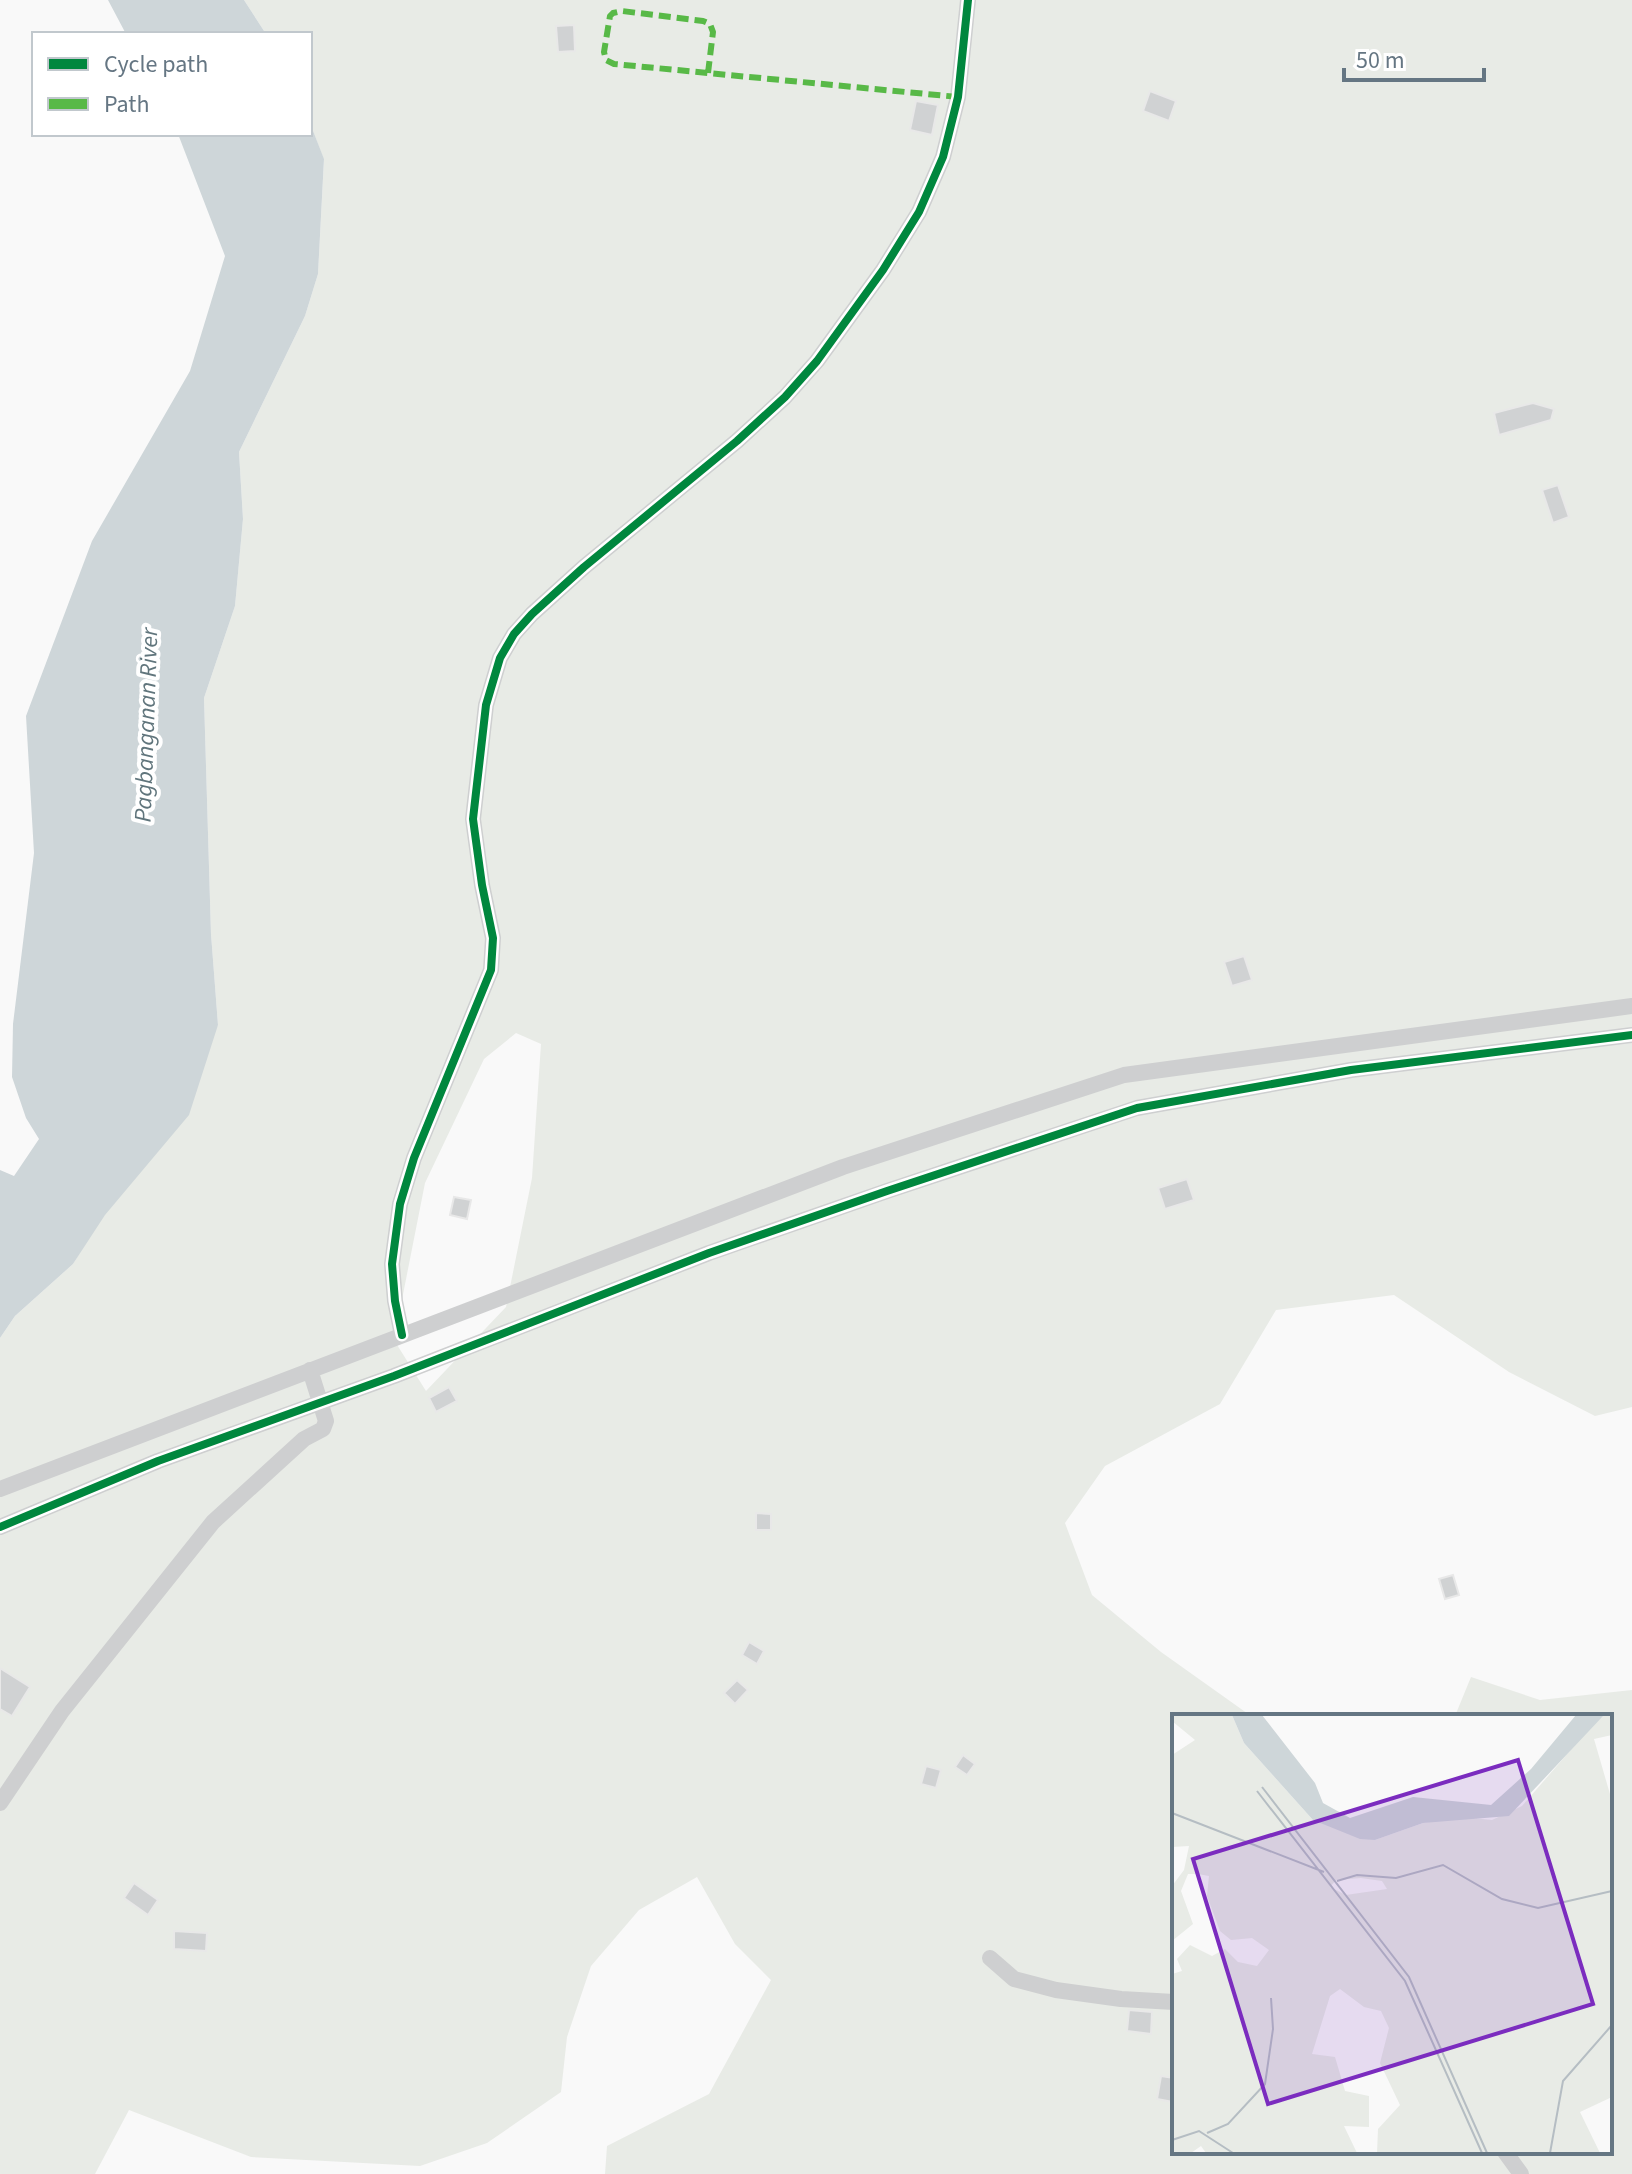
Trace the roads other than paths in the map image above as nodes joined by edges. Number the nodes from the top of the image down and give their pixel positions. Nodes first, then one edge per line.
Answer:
1 (968, 0) edge
2 (1632, 1006) edge
3 (1632, 1035) edge
4 (402, 1335) junction
5 (310, 1370) junction
6 (322, 1402) junction
7 (0, 1489) edge
8 (0, 1527) edge
9 (0, 1803) edge
10 (990, 1958) dead end
11 (1172, 2002) edge
12 (1506, 2154) edge
13 (1521, 2174) edge

1 - 4 street
2 - 4 street
3 - 6 street
4 - 5 street
5 - 6 street
5 - 7 street
6 - 8 street
6 - 9 street
10 - 11 street
12 - 13 street

